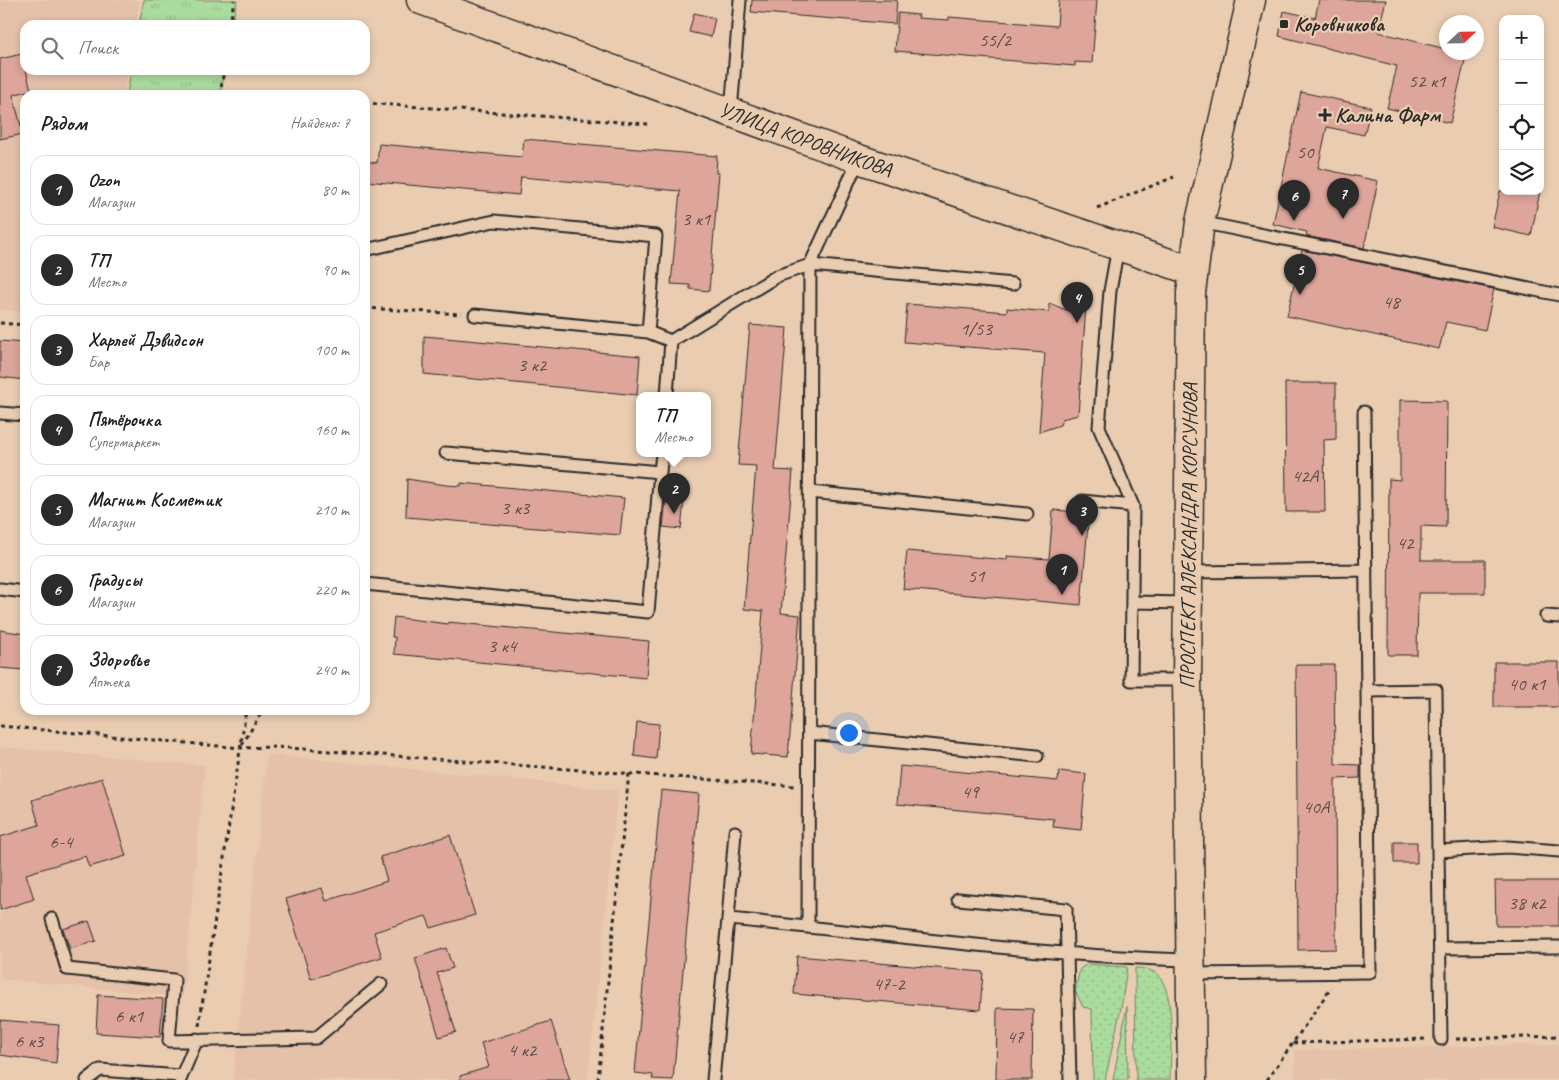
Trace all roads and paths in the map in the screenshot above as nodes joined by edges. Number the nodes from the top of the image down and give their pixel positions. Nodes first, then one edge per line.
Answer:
1 (234, 0) edge
2 (421, 0) edge
3 (740, 0) edge
4 (1251, 0) edge
5 (231, 20) edge
6 (223, 75) edge
7 (221, 90) edge
8 (370, 103) edge
9 (731, 112) junction
10 (648, 124) dead end
11 (859, 159) junction
12 (1174, 177) dead end
13 (1097, 208) dead end
14 (1200, 222) junction
15 (1118, 246) junction
16 (370, 249) edge
17 (810, 265) junction
18 (1194, 271) junction
19 (1013, 284) dead end
20 (1559, 295) edge
21 (370, 308) edge
22 (475, 315) joint
23 (0, 323) edge
24 (20, 325) edge
25 (648, 332) junction
26 (671, 341) junction
27 (667, 392) edge
28 (1364, 412) dead end
29 (0, 413) edge
30 (20, 415) edge
31 (446, 454) dead end
32 (662, 457) edge
33 (660, 472) junction
34 (810, 492) junction
35 (1082, 501) dead end
36 (1133, 506) junction
37 (1027, 514) dead end
38 (1366, 570) junction
39 (1188, 572) junction
40 (370, 584) edge
41 (0, 589) edge
42 (20, 591) edge
43 (1132, 602) junction
44 (1188, 603) junction
45 (1546, 616) dead end
46 (1559, 617) edge
47 (1187, 680) junction
48 (1367, 691) junction
49 (245, 715) edge
50 (260, 715) edge
51 (0, 726) edge
52 (809, 733) junction
53 (241, 748) junction
54 (1037, 756) dead end
55 (629, 773) junction
56 (809, 788) junction
57 (735, 832) dead end
58 (1438, 851) junction
59 (1559, 851) edge
60 (958, 899) dead end
61 (52, 919) dead end
62 (728, 919) junction
63 (808, 926) junction
64 (1559, 947) edge
65 (1440, 948) junction
66 (1068, 953) junction
67 (1190, 967) junction
68 (1343, 972) junction
69 (381, 984) dead end
70 (197, 1039) junction
71 (1441, 1039) dead end
72 (180, 1078) edge
73 (87, 1080) edge
74 (598, 1080) edge
75 (714, 1080) edge
76 (1070, 1080) edge
77 (1192, 1080) edge
78 (1267, 1080) edge

1 - 5 path
2 - 9 street, УЛИЦА КОРОВНИКОВА
3 - 9 lane
4 - 14 street, ПРОСПЕКТ АЛЕКСАНДРА КОРСУНОВА
6 - 7 path
8 - 10 path
9 - 11 street, УЛИЦА КОРОВНИКОВА
11 - 15 street, УЛИЦА КОРОВНИКОВА
11 - 17 lane
12 - 13 path
14 - 18 street, ПРОСПЕКТ АЛЕКСАНДРА КОРСУНОВА
14 - 20 lane
15 - 18 street, УЛИЦА КОРОВНИКОВА
15 - 36 lane
16 - 25 lane
17 - 19 lane
17 - 26 lane
17 - 34 lane
18 - 39 street, ПРОСПЕКТ АЛЕКСАНДРА КОРСУНОВА
21 - 22 path
22 - 25 lane
23 - 24 path
25 - 26 lane
26 - 27 lane
28 - 38 lane
29 - 30 lane
31 - 33 lane
32 - 33 lane
33 - 40 lane
34 - 37 lane
34 - 52 lane
35 - 36 lane
36 - 43 lane
38 - 39 lane
38 - 48 lane
39 - 44 street, ПРОСПЕКТ АЛЕКСАНДРА КОРСУНОВА
41 - 42 lane
43 - 44 lane
43 - 47 lane
44 - 47 street, ПРОСПЕКТ АЛЕКСАНДРА КОРСУНОВА
45 - 46 lane
47 - 67 street, ПРОСПЕКТ АЛЕКСАНДРА КОРСУНОВА
48 - 58 lane
48 - 68 lane
49 - 53 path
50 - 53 path
51 - 53 path
52 - 54 lane
52 - 56 lane
53 - 55 path
53 - 70 path
55 - 56 path
55 - 74 path
56 - 63 lane
57 - 62 lane
58 - 59 lane
58 - 65 lane
60 - 66 lane
61 - 70 lane
62 - 63 lane
62 - 75 lane
63 - 66 lane
64 - 65 lane
65 - 71 lane
66 - 67 lane
66 - 76 lane
67 - 68 lane
67 - 77 street, ПРОСПЕКТ АЛЕКСАНДРА КОРСУНОВА
68 - 78 path
69 - 70 lane
70 - 72 lane
72 - 73 lane

